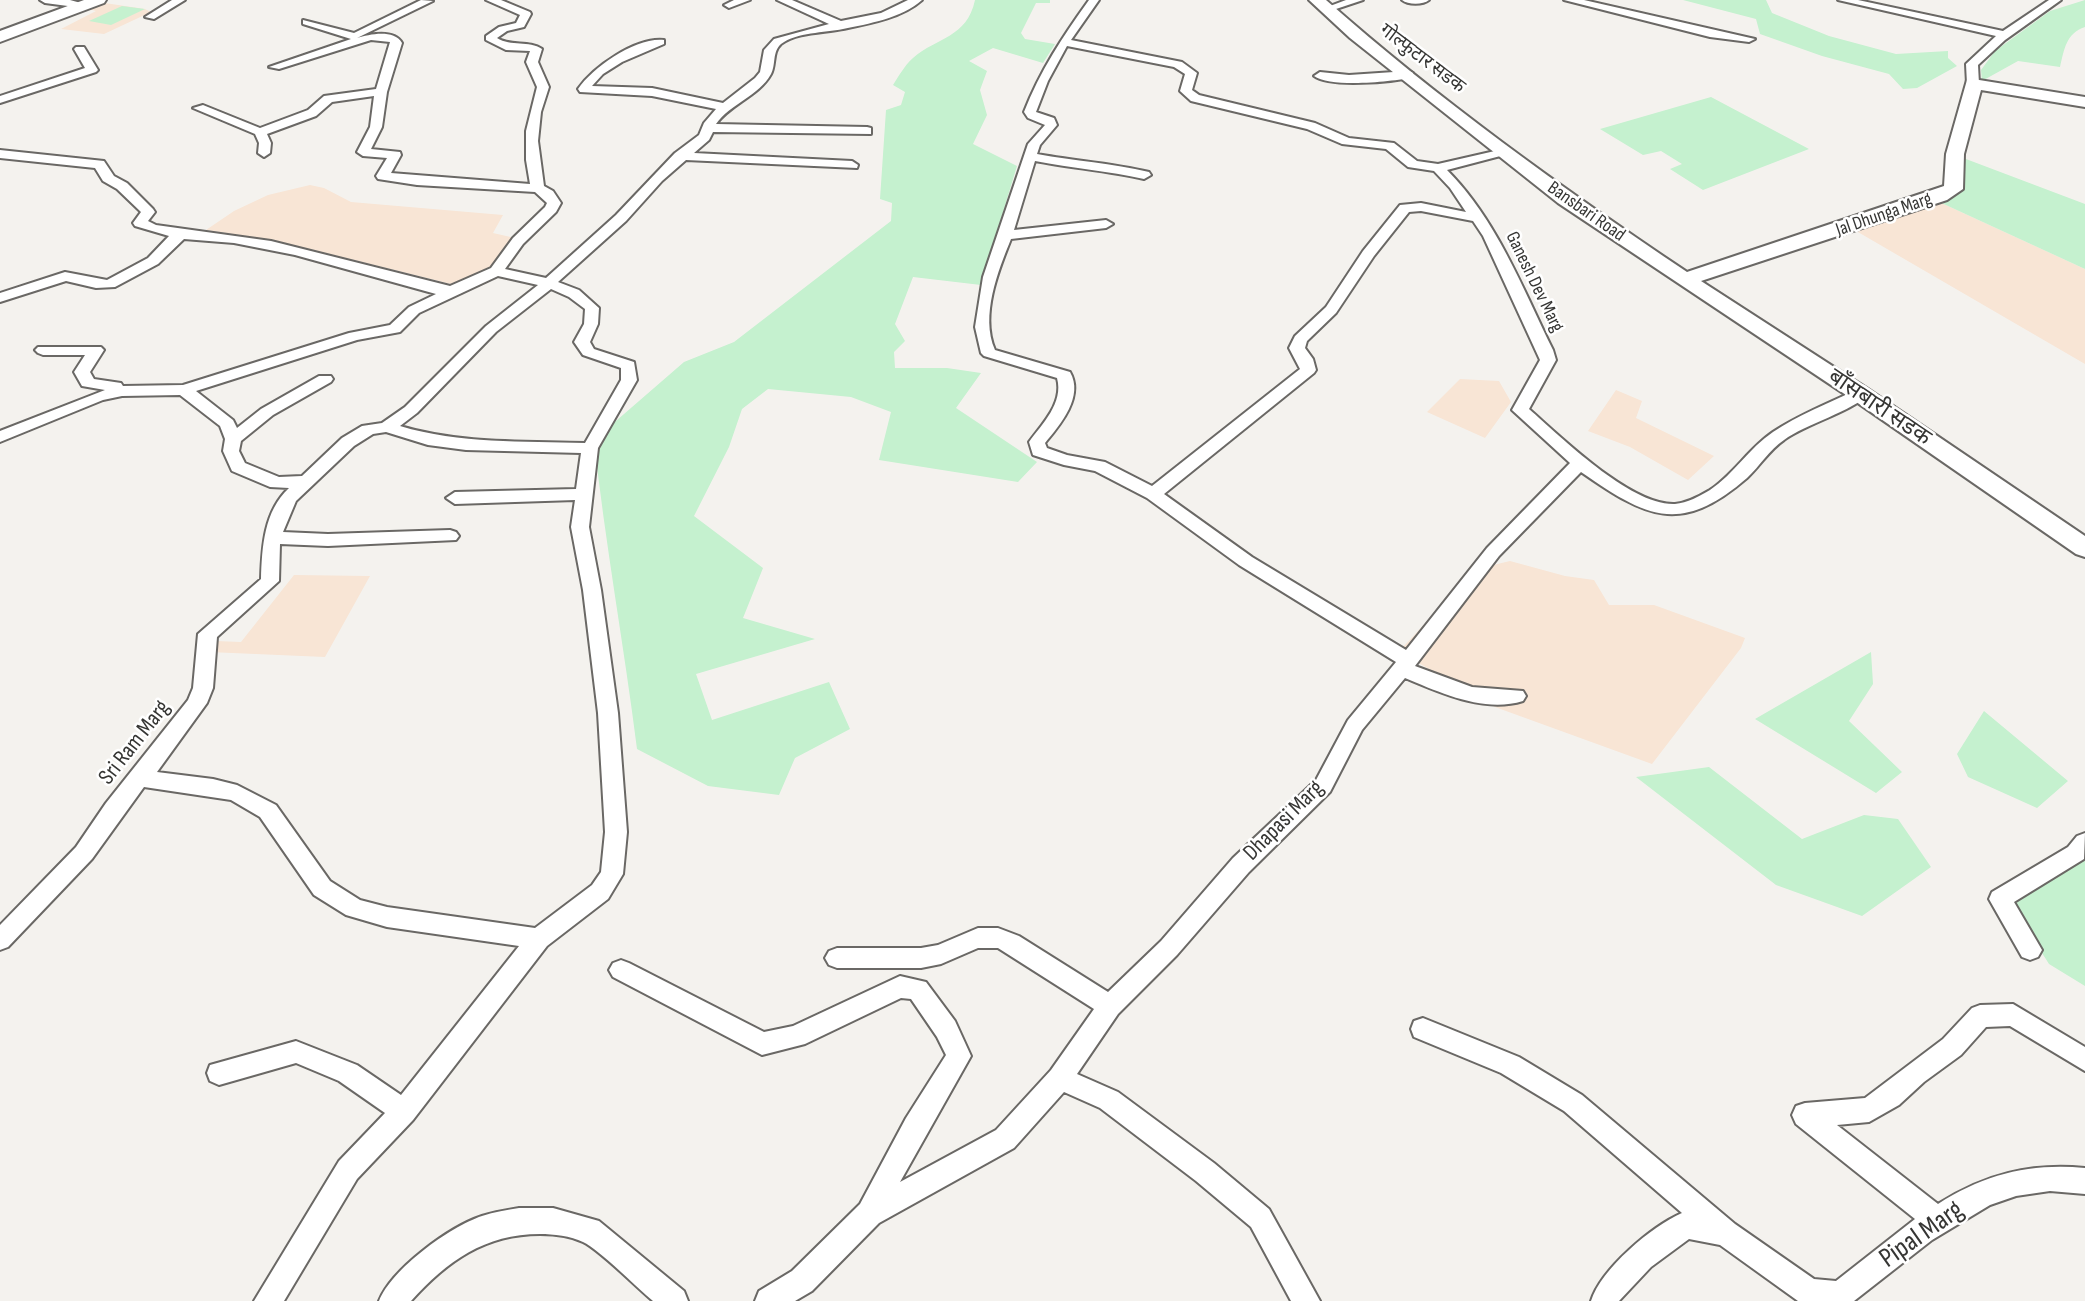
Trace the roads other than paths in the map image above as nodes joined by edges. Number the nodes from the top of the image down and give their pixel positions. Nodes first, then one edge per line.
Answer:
1 (45, 0) edge
2 (180, 0) edge
3 (428, 0) edge
4 (434, 0) edge
5 (491, 0) edge
6 (745, 0) edge
7 (782, 0) edge
8 (918, 0) edge
9 (1094, 0) edge
10 (1358, 0) edge
11 (1408, 0) edge
12 (1424, 0) edge
13 (1569, 0) edge
14 (1843, 0) edge
15 (2056, 0) edge
16 (90, 3) edge
17 (1322, 4) edge
18 (729, 5) dead end
19 (150, 16) dead end
20 (307, 22) dead end
21 (841, 26) junction
22 (2005, 35) junction
23 (0, 37) edge
24 (350, 39) junction
25 (1749, 39) dead end
26 (660, 42) dead end
27 (1064, 42) junction
28 (80, 49) dead end
29 (275, 67) dead end
30 (1409, 75) junction
31 (1320, 76) dead end
32 (1973, 84) junction
33 (381, 92) junction
34 (0, 99) edge
35 (2085, 102) edge
36 (726, 107) junction
37 (200, 108) dead end
38 (708, 128) junction
39 (867, 131) dead end
40 (260, 132) junction
41 (1503, 151) junction
42 (264, 153) dead end
43 (0, 154) edge
44 (680, 156) junction
45 (1031, 156) junction
46 (852, 165) dead end
47 (1438, 169) junction
48 (1144, 175) dead end
49 (538, 188) junction
50 (1479, 218) junction
51 (1106, 224) dead end
52 (184, 233) junction
53 (1006, 235) junction
54 (496, 271) junction
55 (1677, 276) junction
56 (548, 284) junction
57 (452, 291) junction
58 (0, 298) edge
59 (43, 350) dead end
60 (325, 379) dead end
61 (155, 390) junction
62 (184, 390) junction
63 (1860, 394) junction
64 (387, 427) junction
65 (0, 437) edge
66 (233, 439) junction
67 (590, 449) junction
68 (1580, 463) junction
69 (308, 481) junction
70 (585, 494) junction
71 (1153, 494) junction
72 (455, 498) dead end
73 (450, 536) dead end
74 (271, 538) junction
75 (2085, 548) edge
76 (1406, 665) junction
77 (1516, 696) dead end
78 (139, 778) junction
79 (2085, 842) edge
80 (539, 939) junction
81 (0, 940) edge
82 (2029, 950) dead end
83 (837, 958) dead end
84 (621, 970) dead end
85 (1110, 1006) junction
86 (1423, 1029) dead end
87 (2085, 1060) edge
88 (219, 1073) dead end
89 (1060, 1078) junction
90 (404, 1111) junction
91 (2085, 1181) edge
92 (868, 1214) junction
93 (1937, 1220) junction
94 (1726, 1233) junction
95 (268, 1301) edge
96 (393, 1301) edge
97 (674, 1301) edge
98 (769, 1301) edge
99 (1306, 1301) edge
100 (1605, 1301) edge

1 - 16 street
2 - 19 street
3 - 4 street
3 - 24 street
5 - 49 street
6 - 18 street
7 - 21 street
8 - 21 street
9 - 27 street
10 - 17 street
11 - 12 street
13 - 25 street
14 - 22 street
15 - 22 street
16 - 23 main road
17 - 30 main road, गोल्फुटार सडक
20 - 24 street
21 - 36 street
22 - 32 street
24 - 29 street
24 - 33 street
26 - 36 street
27 - 45 street
27 - 47 street
28 - 34 street
30 - 31 street
30 - 41 main road, गोल्फुटार सडक
32 - 35 main road
32 - 55 main road, Jal Dhunga Marg
33 - 40 street
33 - 49 street
36 - 38 street
37 - 40 street
38 - 39 street
38 - 44 street
40 - 42 street
41 - 47 street
41 - 55 main road, Bansbari Road
43 - 52 street
44 - 46 street
44 - 56 street
45 - 48 street
45 - 53 street
47 - 50 street, Ganesh Dev Marg
49 - 54 street
50 - 68 street, Ganesh Dev Marg
50 - 71 street
51 - 53 street
52 - 57 street
52 - 58 street
53 - 71 street
54 - 56 street
54 - 57 street
55 - 63 main road, बाँसबारी सडक
56 - 64 street
56 - 67 street
57 - 62 street
59 - 61 street
60 - 66 street
61 - 62 street
61 - 65 street
62 - 66 street
63 - 68 street
63 - 75 main road, बाँसबारी सडक
64 - 67 street
64 - 69 street
66 - 69 street
67 - 70 street
68 - 76 street, Dhapasi Marg
69 - 74 street
70 - 72 street
70 - 80 street
71 - 76 street
73 - 74 street
74 - 78 street, Sri Ram Marg
76 - 77 street
76 - 85 street, Dhapasi Marg
78 - 80 street
78 - 81 street, Sri Ram Marg
79 - 82 street
80 - 90 street
83 - 85 street
84 - 92 street
85 - 89 street, Dhapasi Marg
86 - 94 street
87 - 93 street
88 - 90 street
89 - 92 street, Dhapasi Marg
89 - 99 street
90 - 95 street
91 - 93 street, Pipal Marg
92 - 98 street, Dhapasi Marg
93 - 94 street, Pipal Marg
94 - 100 street, Pipal Marg
96 - 97 street

